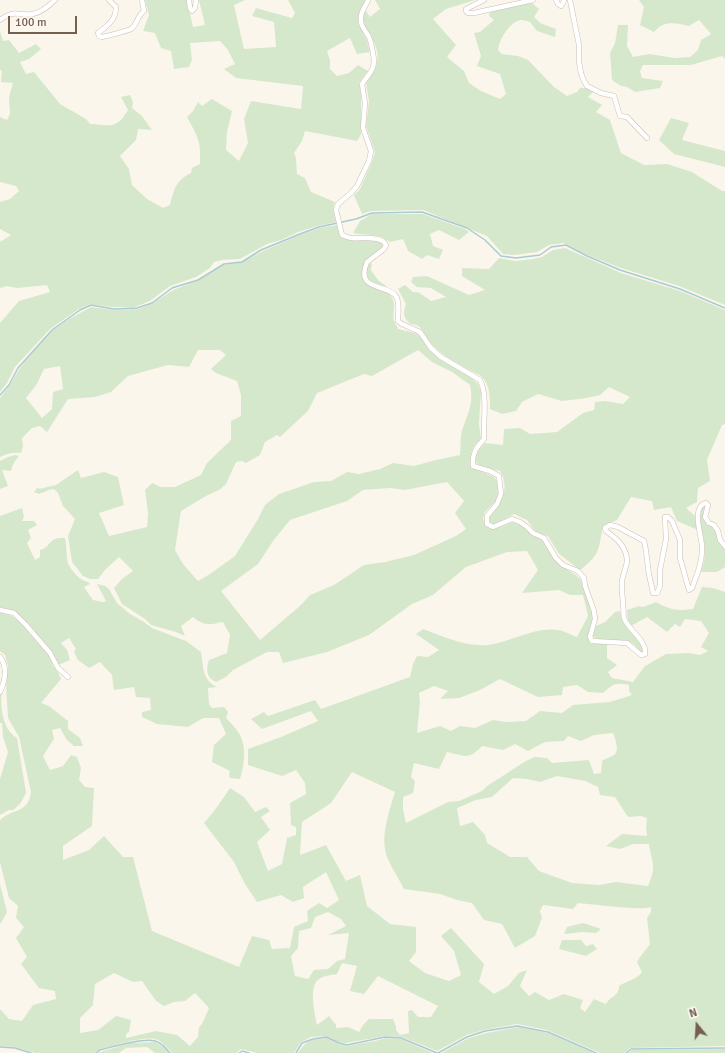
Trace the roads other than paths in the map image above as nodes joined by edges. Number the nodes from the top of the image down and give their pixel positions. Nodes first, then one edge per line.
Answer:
1 (55, 0) edge
2 (109, 0) edge
3 (142, 0) edge
4 (189, 0) edge
5 (196, 0) edge
6 (368, 0) edge
7 (484, 0) edge
8 (532, 0) edge
9 (556, 0) edge
10 (564, 0) edge
11 (570, 0) edge
12 (0, 20) edge
13 (647, 138) dead end
14 (725, 546) edge
15 (0, 610) edge
16 (0, 657) edge
17 (68, 677) dead end
18 (0, 692) edge

1 - 12 street
2 - 3 street
4 - 5 street
6 - 14 street
7 - 8 street
9 - 10 street
11 - 13 street
15 - 17 street
16 - 18 street

